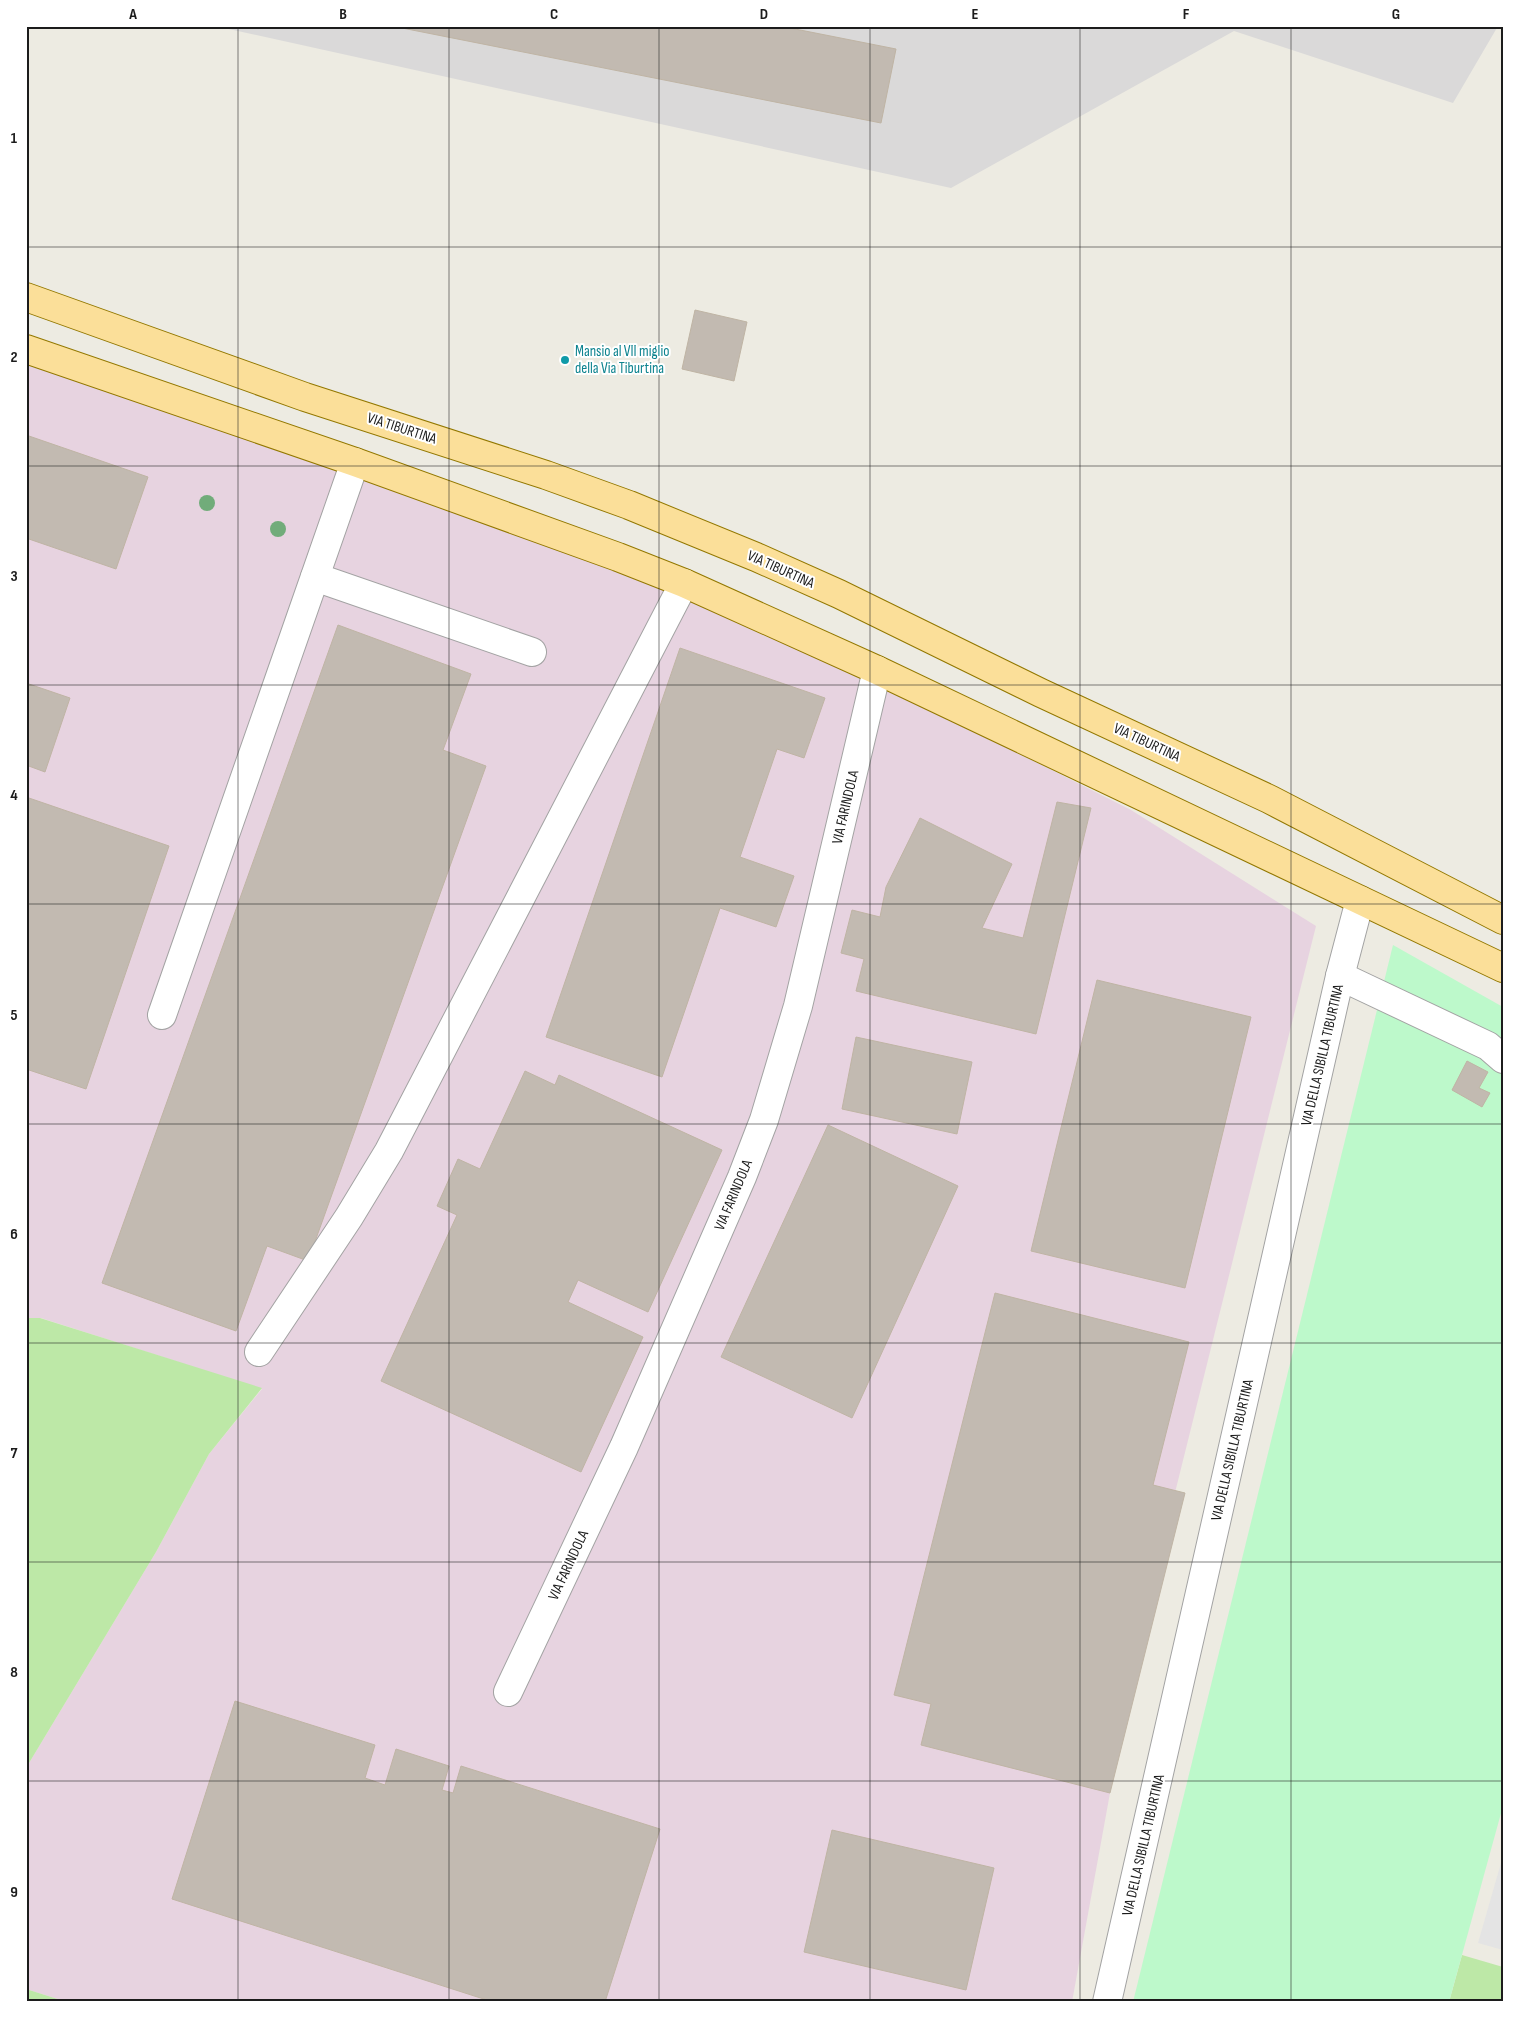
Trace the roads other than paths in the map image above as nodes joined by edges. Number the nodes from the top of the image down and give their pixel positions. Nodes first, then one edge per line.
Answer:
1 (26, 297) edge
2 (26, 349) edge
3 (355, 462) junction
4 (315, 577) junction
5 (684, 583) junction
6 (532, 652) dead end
7 (877, 670) junction
8 (1360, 900) junction
9 (1503, 920) edge
10 (1435, 935) junction
11 (1503, 968) edge
12 (1503, 975) edge
13 (1340, 976) junction
14 (162, 1015) dead end
15 (1503, 1059) edge
16 (259, 1352) dead end
17 (508, 1692) dead end
18 (1107, 2002) edge

1 - 9 main road, VIA TIBURTINA
2 - 3 main road
3 - 4 street
3 - 5 main road
4 - 6 street
4 - 14 street
5 - 7 main road
5 - 16 street
7 - 8 main road
7 - 17 street, VIA FARINDOLA
8 - 10 main road
8 - 13 street, VIA DELLA SIBILLA TIBURTINA
10 - 11 main road
10 - 12 main road
13 - 15 street
13 - 18 street, VIA DELLA SIBILLA TIBURTINA

